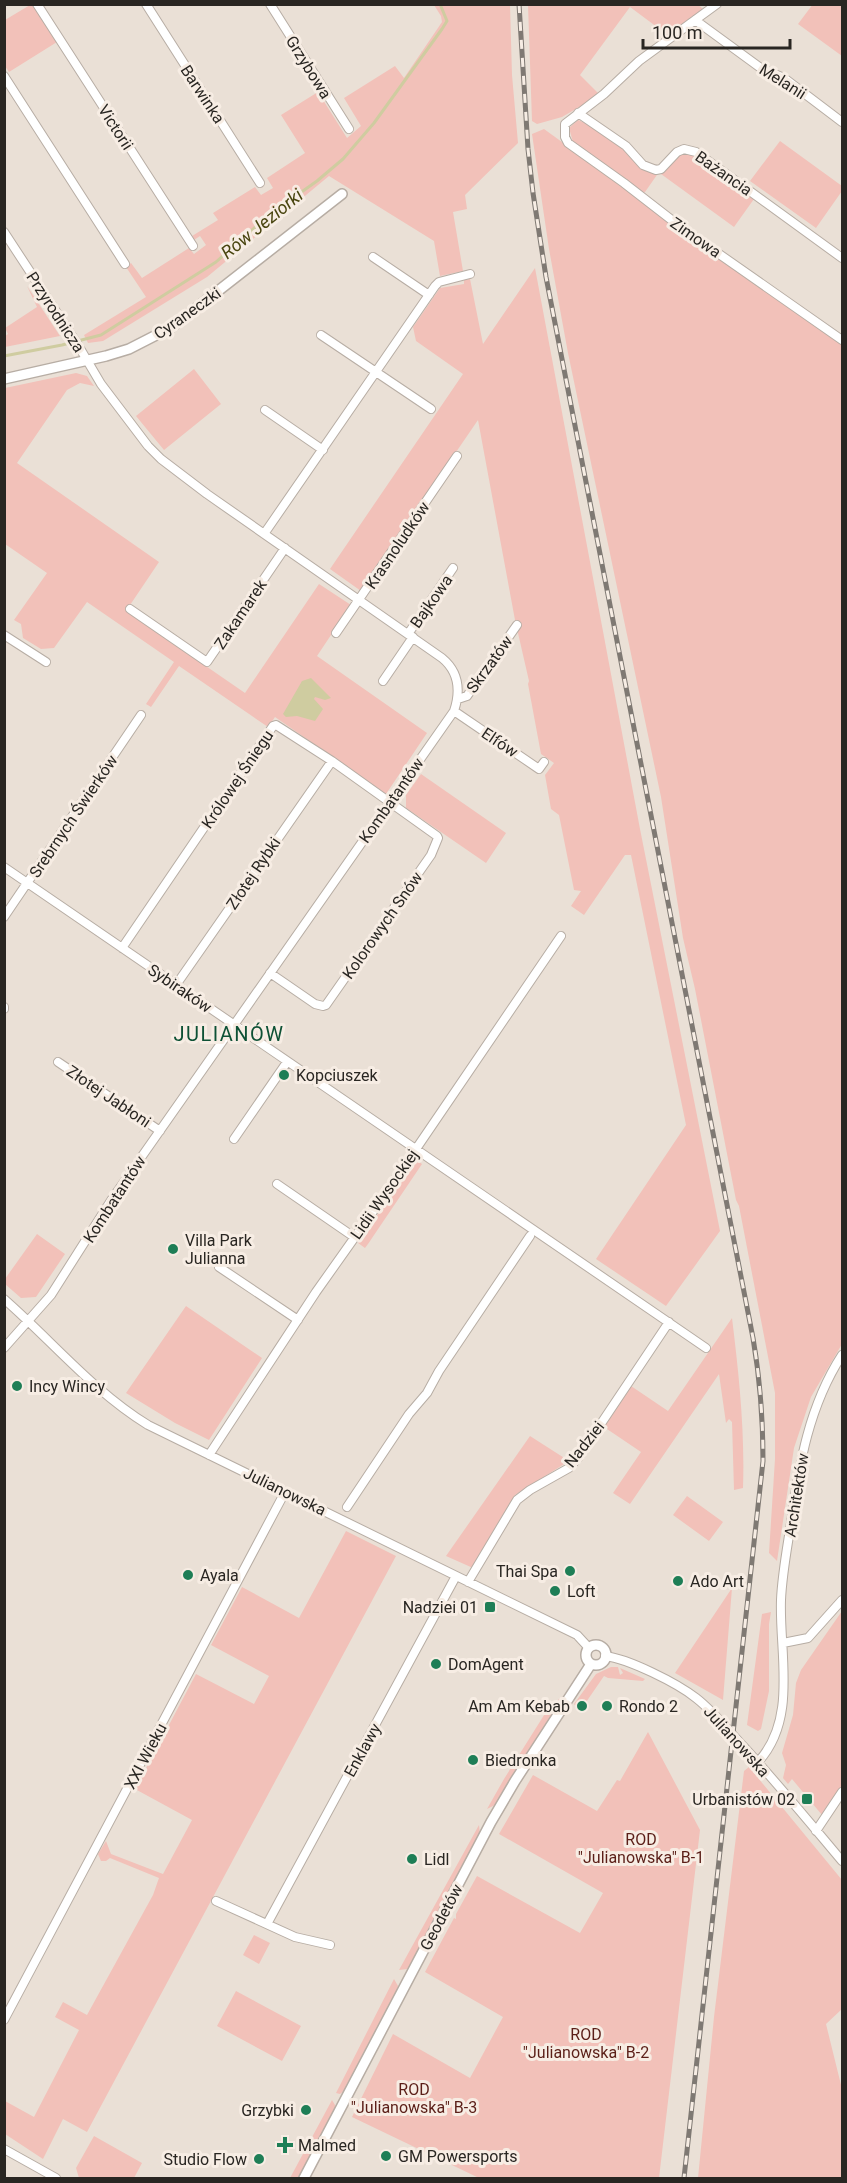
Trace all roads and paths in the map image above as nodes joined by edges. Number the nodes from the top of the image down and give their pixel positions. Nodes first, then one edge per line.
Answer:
1 (146, 4) edge
2 (270, 4) edge
3 (717, 4) edge
4 (40, 5) edge
5 (695, 20) junction
6 (4, 76) edge
7 (578, 113) junction
8 (843, 122) edge
9 (349, 129) dead end
10 (260, 183) dead end
11 (342, 194) dead end
12 (4, 232) edge
13 (193, 246) dead end
14 (373, 257) dead end
15 (843, 258) edge
16 (125, 264) dead end
17 (470, 274) dead end
18 (429, 295) junction
19 (321, 335) dead end
20 (843, 340) edge
21 (87, 361) junction
22 (376, 372) junction
23 (4, 379) edge
24 (431, 409) dead end
25 (265, 410) dead end
26 (323, 450) junction
27 (457, 456) dead end
28 (264, 534) junction
29 (285, 548) junction
30 (453, 568) dead end
31 (359, 600) junction
32 (130, 609) dead end
33 (517, 625) dead end
34 (336, 633) dead end
35 (5, 635) edge
36 (411, 635) junction
37 (46, 662) dead end
38 (382, 681) dead end
39 (458, 699) junction
40 (454, 711) junction
41 (141, 716) dead end
42 (332, 761) junction
43 (544, 762) dead end
44 (390, 801) junction
45 (4, 867) edge
46 (27, 883) junction
47 (4, 917) edge
48 (561, 936) dead end
49 (122, 948) junction
50 (270, 973) junction
51 (176, 985) junction
52 (234, 1025) junction
53 (58, 1062) dead end
54 (287, 1062) junction
55 (160, 1131) junction
56 (234, 1139) dead end
57 (416, 1148) junction
58 (277, 1184) dead end
59 (530, 1236) dead end
60 (354, 1237) junction
61 (219, 1267) dead end
62 (4, 1299) edge
63 (298, 1320) junction
64 (29, 1321) junction
65 (669, 1322) junction
66 (4, 1348) edge
67 (706, 1348) dead end
68 (843, 1355) edge
69 (209, 1455) junction
70 (285, 1492) junction
71 (347, 1507) dead end
72 (456, 1576) junction
73 (468, 1582) junction
74 (843, 1600) edge
75 (783, 1643) junction
76 (589, 1648) junction
77 (605, 1656) junction
78 (591, 1664) junction
79 (758, 1762) junction
80 (843, 1792) edge
81 (816, 1831) junction
82 (843, 1861) edge
83 (216, 1901) dead end
84 (267, 1924) junction
85 (330, 1945) dead end
86 (4, 2020) edge
87 (4, 2149) edge
88 (56, 2178) edge
89 (304, 2178) edge

1 - 10 street, Barwinka
2 - 9 street, Grzybowa
3 - 5 street
4 - 13 street, Victorii
5 - 7 street
5 - 8 street, Melanii
6 - 16 street
7 - 15 street, Bażancia
7 - 20 street, Zimowa
11 - 21 street, Cyraneczki
12 - 21 street, Przyrodnicza
14 - 18 street
17 - 18 street
18 - 22 street
19 - 22 street
21 - 23 street, Cyraneczki
21 - 28 street
22 - 24 street
22 - 26 street
25 - 26 street
26 - 28 street
27 - 31 street, Krasnoludków
28 - 29 street
29 - 31 street
29 - 32 street, Zakamarek
30 - 36 street, Bajkowa
31 - 34 street, Krasnoludków
31 - 36 street
33 - 39 street, Skrzatów
35 - 37 street
36 - 38 street, Bajkowa
36 - 39 street
39 - 40 street, Kombatantów
40 - 43 street, Elfów
40 - 44 street, Kombatantów
41 - 46 street, Srebrnych Świerków
42 - 44 street, Królowej Śniegu
42 - 49 street, Królowej Śniegu
42 - 51 street, Złotej Rybki
44 - 50 street, Kombatantów
44 - 50 street, Kolorowych Snów
45 - 46 street, Sybiraków
46 - 47 street, Srebrnych Świerków
46 - 49 street, Sybiraków
48 - 57 street, Lidii Wysockiej
49 - 51 street, Sybiraków
50 - 52 street, Kombatantów
51 - 52 street, Sybiraków
52 - 54 street, Sybiraków
52 - 55 street, Kombatantów
53 - 55 street, Złotej Jabłoni
54 - 56 street
54 - 57 street, Sybiraków
55 - 64 street, Kombatantów
57 - 60 street, Lidii Wysockiej
57 - 65 street
58 - 60 street
59 - 71 street
60 - 63 street, Lidii Wysockiej
61 - 63 street
62 - 64 street, Julianowska
63 - 69 street, Lidii Wysockiej
64 - 66 street, Kombatantów
64 - 69 street, Julianowska
65 - 67 street
65 - 73 street, Nadziei
68 - 75 street, Architektów
69 - 70 street, Julianowska
70 - 72 street, Julianowska
70 - 86 street, XXI Wieku
72 - 73 street, Julianowska
72 - 84 street, Enklawy
73 - 76 street, Julianowska
74 - 75 street
75 - 79 street, Architektów
76 - 77 street
76 - 78 street
77 - 78 street
77 - 79 street, Julianowska
78 - 89 street, Geodetów
79 - 81 street, Julianowska
80 - 81 street
81 - 82 street, Julianowska
83 - 84 street
84 - 85 street
87 - 88 street

